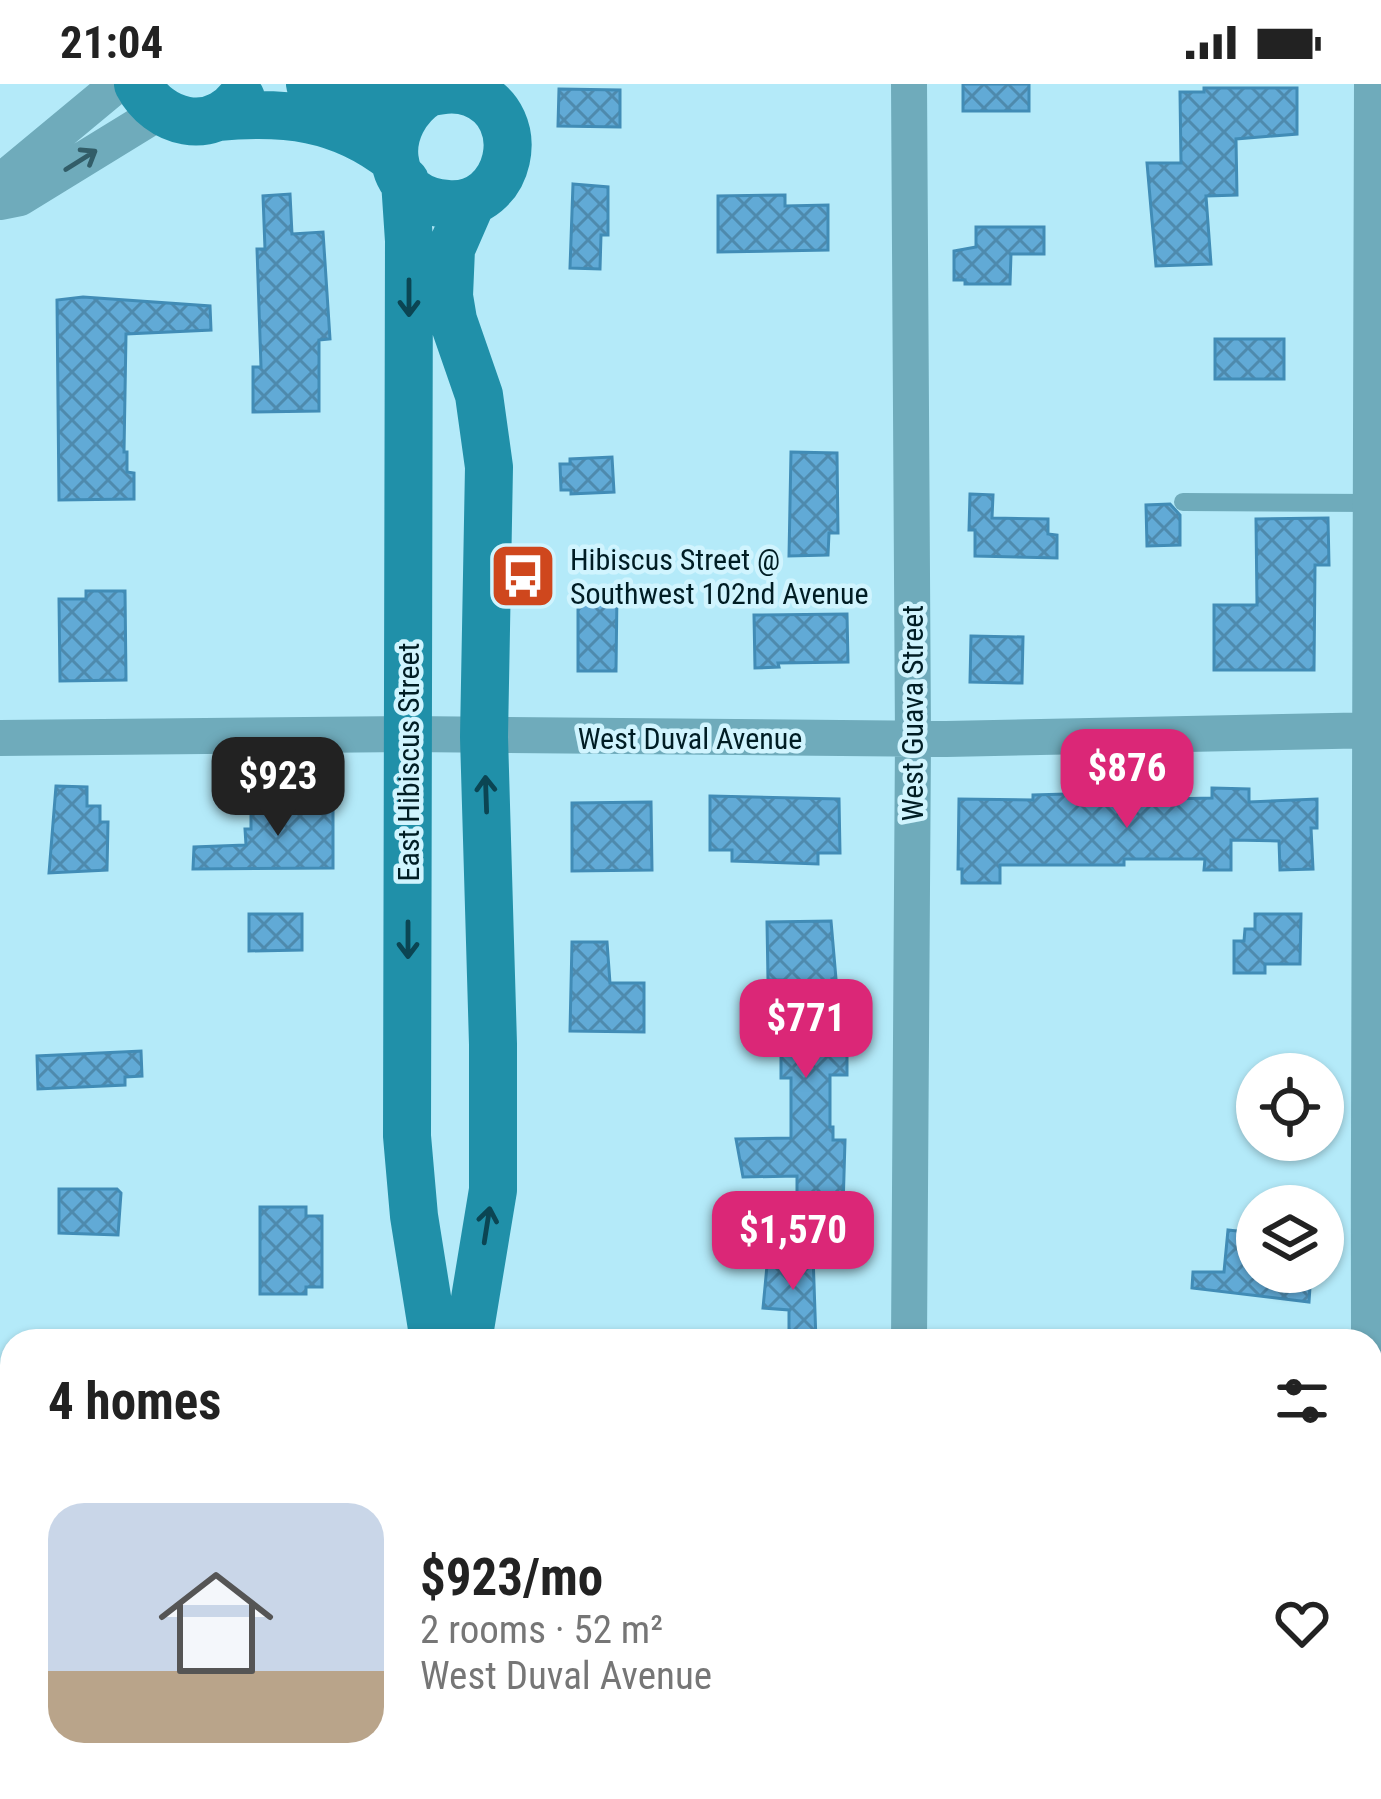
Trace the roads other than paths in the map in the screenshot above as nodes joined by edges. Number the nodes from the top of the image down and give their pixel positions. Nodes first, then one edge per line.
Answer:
1 (118, 84) edge
2 (310, 84) edge
3 (909, 84) edge
4 (1372, 84) edge
5 (444, 88) edge
6 (149, 98) edge
7 (232, 101) edge
8 (511, 105) edge
9 (399, 170) junction
10 (0, 182) edge
11 (472, 201) junction
12 (0, 202) edge
13 (1183, 502) dead end
14 (1372, 503) junction
15 (1375, 730) edge
16 (409, 734) junction
17 (484, 737) junction
18 (0, 738) edge
19 (913, 738) junction
20 (432, 1329) edge
21 (470, 1329) edge
22 (909, 1329) edge
23 (1369, 1329) edge

1 - 10 street
2 - 5 street
3 - 19 street, West Guava Street
4 - 14 street
5 - 8 street
5 - 9 street
6 - 7 street
12 -> 6 street
7 - 9 street
8 - 11 street
9 - 11 street
9 -> 16 street, East Hibiscus Street
11 - 17 street
13 - 14 lane
14 - 15 street
15 - 19 street, West Duval Avenue
15 - 23 street
16 - 17 street, West Duval Avenue
16 - 18 street, West Duval Avenue
16 -> 20 street, East Hibiscus Street
17 - 19 street, West Duval Avenue
21 -> 17 street
19 - 22 street, West Guava Street

